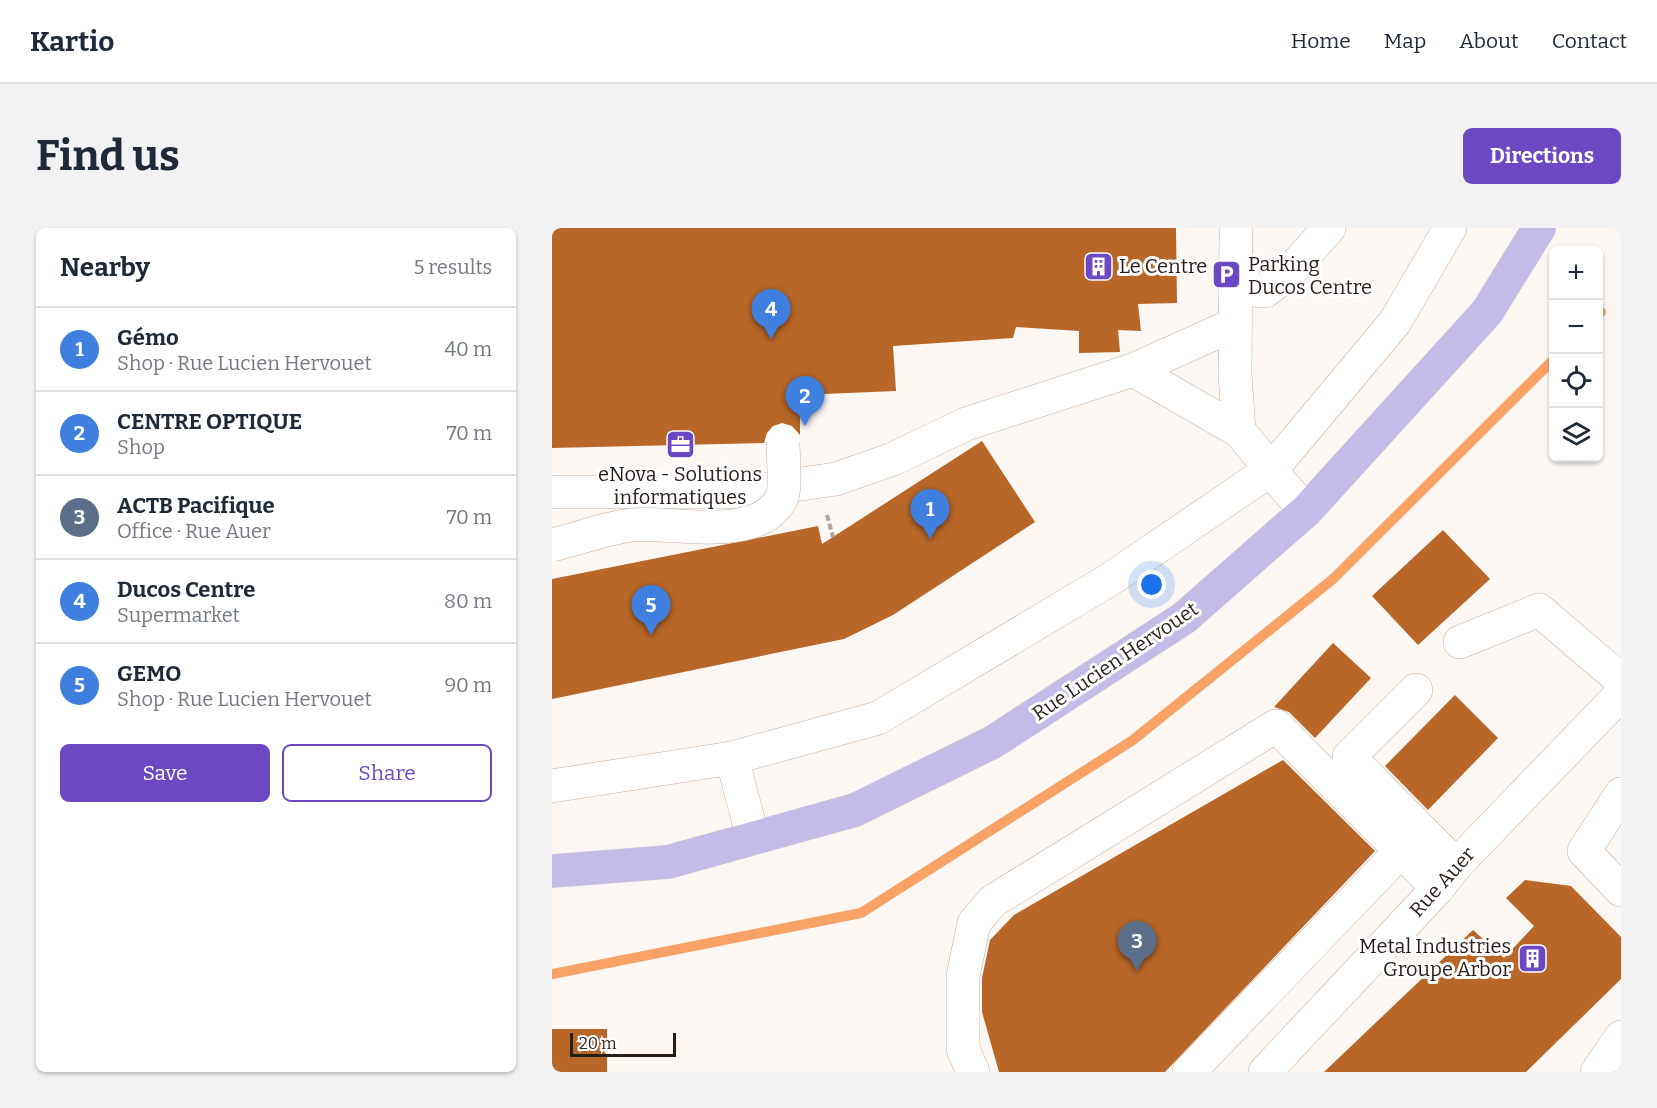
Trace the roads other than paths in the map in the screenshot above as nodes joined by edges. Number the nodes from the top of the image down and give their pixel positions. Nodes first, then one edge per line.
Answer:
1 (1236, 228) edge
2 (1329, 228) edge
3 (1450, 228) edge
4 (1539, 228) edge
5 (1234, 267) junction
6 (1235, 324) junction
7 (1133, 370) junction
8 (1239, 431) junction
9 (783, 442) dead end
10 (1272, 469) junction
11 (552, 492) edge
12 (1307, 510) junction
13 (552, 545) edge
14 (1460, 642) dead end
15 (1621, 680) edge
16 (1416, 690) dead end
17 (1621, 694) edge
18 (732, 758) junction
19 (552, 786) edge
20 (1621, 794) edge
21 (753, 838) junction
22 (1401, 851) junction
23 (552, 871) edge
24 (1447, 877) junction
25 (1621, 890) edge
26 (1621, 1037) edge
27 (973, 1072) edge
28 (1189, 1072) edge
29 (1265, 1072) edge
30 (1597, 1072) edge

1 - 5 street
2 - 5 street
3 - 10 street
4 - 12 main road, Rue Lucien Hervouet
5 - 6 street
6 - 7 street
6 - 8 street
7 - 8 street
7 - 11 street
8 - 10 street
9 - 13 street, bridge
10 - 12 street
10 - 18 street
12 - 21 main road, Rue Lucien Hervouet
14 - 15 street
16 - 24 street
17 - 24 street, Rue Auer
18 - 19 street
18 - 21 street
20 - 25 street
21 - 23 main road, Rue Lucien Hervouet
22 - 24 street
22 - 27 street
22 - 28 street
24 - 29 street, Rue Auer
26 - 30 street

